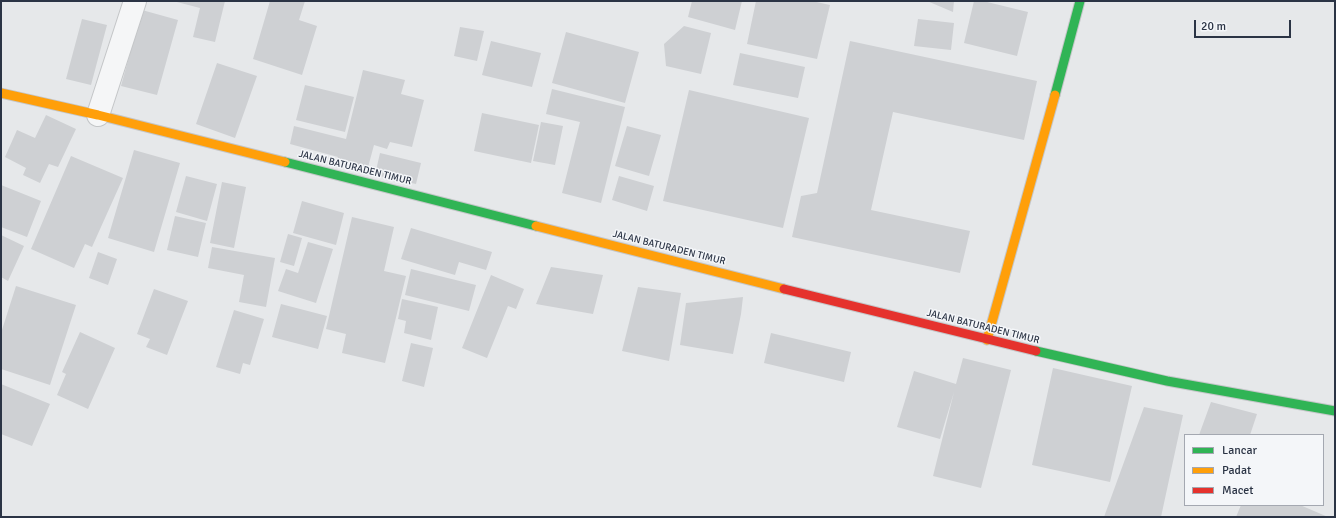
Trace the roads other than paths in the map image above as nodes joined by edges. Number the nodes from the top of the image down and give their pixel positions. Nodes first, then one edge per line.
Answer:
1 (135, 1) edge
2 (1080, 1) edge
3 (1, 93) edge
4 (98, 114) junction
5 (987, 340) junction
6 (1335, 411) edge

1 - 4 street
2 - 5 main road
3 - 4 main road, JALAN BATURADEN TIMUR
4 - 5 main road, JALAN BATURADEN TIMUR
5 - 6 main road, JALAN BATURADEN TIMUR

